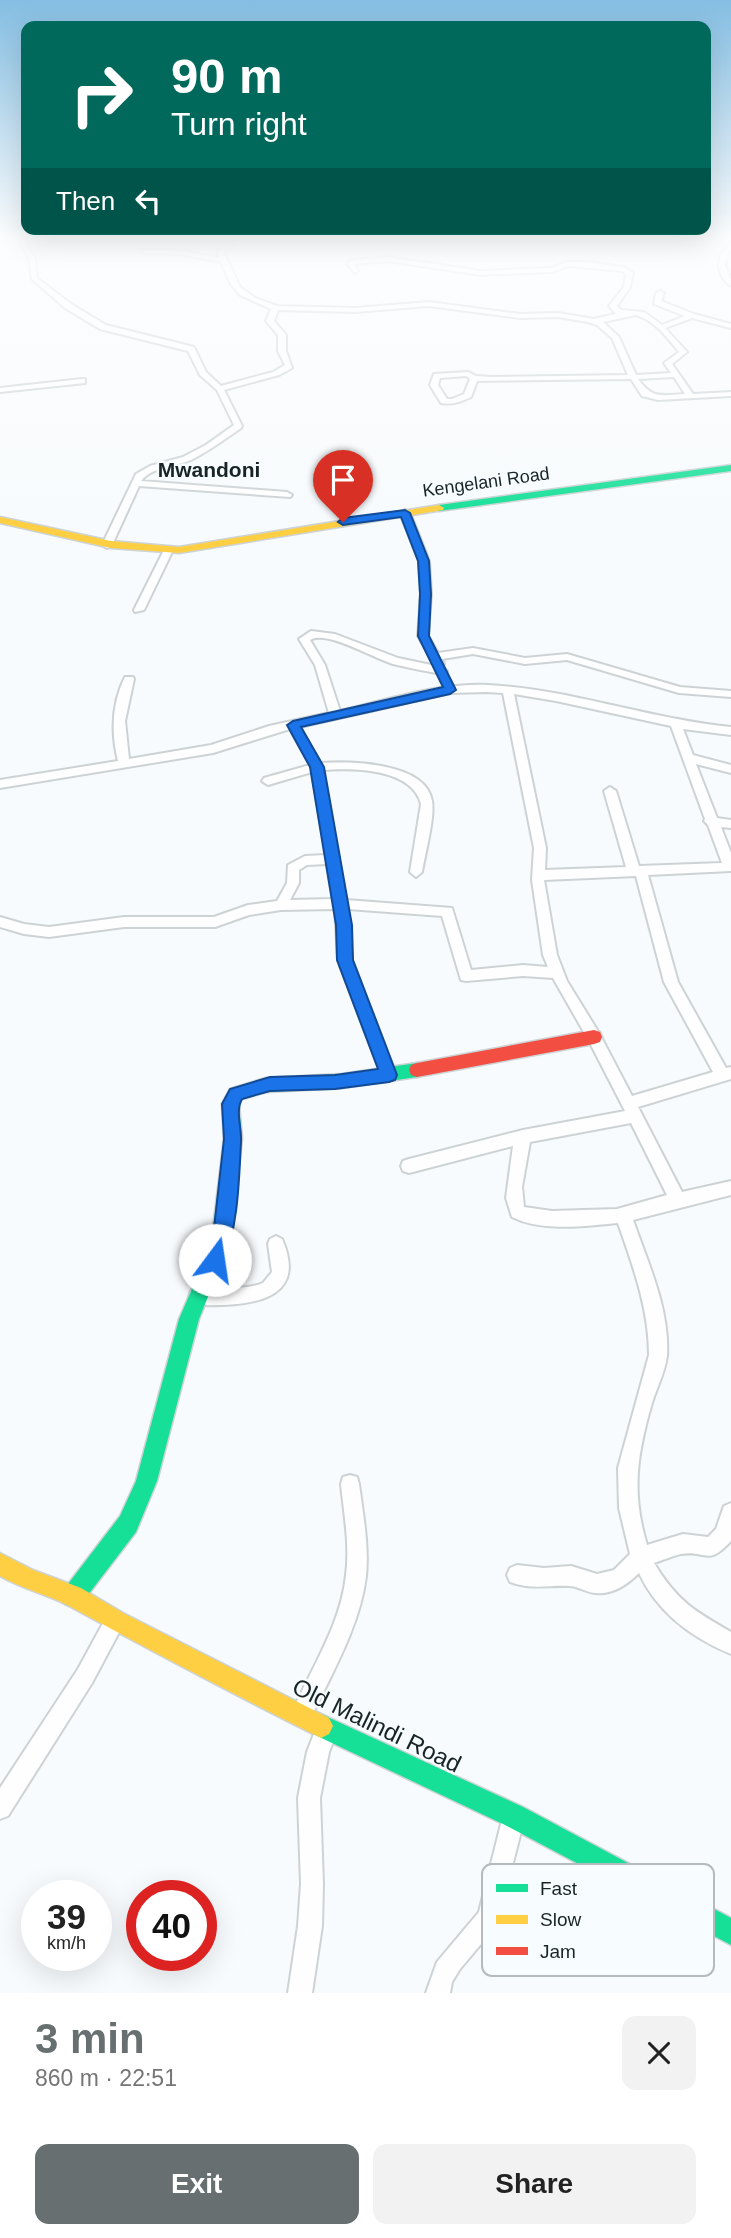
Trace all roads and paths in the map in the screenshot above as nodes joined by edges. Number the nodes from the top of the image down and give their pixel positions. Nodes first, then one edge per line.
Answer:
1 (113, 330) edge
2 (278, 330) edge
3 (607, 330) edge
4 (661, 330) edge
5 (674, 375) junction
6 (634, 377) junction
7 (474, 378) junction
8 (82, 381) dead end
9 (0, 390) edge
10 (220, 390) junction
11 (731, 394) edge
12 (691, 397) junction
13 (731, 468) edge
14 (135, 483) junction
15 (287, 495) dead end
16 (405, 513) junction
17 (0, 520) edge
18 (107, 545) junction
19 (168, 550) junction
20 (139, 610) dead end
21 (436, 657) junction
22 (442, 671) junction
23 (129, 680) dead end
24 (450, 690) junction
25 (508, 690) junction
26 (731, 694) edge
27 (336, 716) junction
28 (293, 725) junction
29 (676, 726) junction
30 (731, 731) edge
31 (689, 758) junction
32 (124, 763) junction
33 (317, 767) junction
34 (731, 769) edge
35 (268, 781) dead end
36 (0, 784) edge
37 (610, 791) dead end
38 (710, 821) junction
39 (731, 824) edge
40 (332, 859) junction
41 (730, 868) edge
42 (638, 871) junction
43 (416, 872) dead end
44 (539, 875) junction
45 (341, 904) junction
46 (281, 905) junction
47 (0, 922) edge
48 (557, 974) junction
49 (594, 1037) junction
50 (727, 1074) edge
51 (389, 1075) junction
52 (631, 1109) junction
53 (523, 1137) junction
54 (409, 1166) dead end
55 (731, 1188) edge
56 (678, 1200) junction
57 (623, 1216) junction
58 (276, 1244) dead end
59 (197, 1297) junction
60 (350, 1484) dead end
61 (731, 1513) edge
62 (641, 1557) junction
63 (0, 1564) edge
64 (517, 1575) dead end
65 (73, 1596) junction
66 (116, 1621) junction
67 (731, 1644) edge
68 (302, 1715) junction
69 (327, 1730) junction
70 (0, 1808) edge
71 (514, 1816) junction
72 (502, 1864) edge
73 (604, 1864) edge
74 (714, 1923) edge
75 (482, 1928) edge
76 (731, 1932) edge
77 (300, 1993) edge
78 (438, 1993) edge

1 - 10 street
2 - 10 street
3 - 6 street
4 - 5 street
5 - 6 street
5 - 12 street
6 - 7 street
6 - 12 street
7 - 7 street
8 - 9 street
10 - 14 street
11 - 12 street
13 - 16 main road, Kengelani Road
14 - 15 street
14 - 18 street
16 - 19 main road, Kengelani Road
16 - 21 street
17 - 18 main road, Kengelani Road
18 - 19 main road, Kengelani Road
19 - 20 street
21 - 22 street
21 - 26 street
22 - 24 street
22 - 27 street
23 - 32 street
24 - 25 street
24 - 27 street
25 - 29 street
25 - 44 street
27 - 28 street
28 - 32 street
28 - 33 street
29 - 30 street
29 - 31 street
31 - 34 street
31 - 38 street
32 - 36 street
33 - 35 street
33 - 40 street
33 - 43 street
37 - 42 street
38 - 39 street
38 - 41 street
40 - 45 street
40 - 46 street
41 - 42 street
42 - 44 street
42 - 50 street
44 - 48 street
45 - 46 street
45 - 48 street
45 - 51 street
46 - 47 street
48 - 49 street
49 - 51 main road
49 - 52 street
50 - 52 street
51 - 59 main road
52 - 53 street
52 - 56 street
53 - 54 street
53 - 57 street
55 - 56 street
56 - 57 street
57 - 62 street
58 - 59 street
59 - 65 main road
60 - 68 street
61 - 62 street
62 - 64 street
62 - 67 street
63 - 65 main road, Old Malindi Road
65 - 66 main road, Old Malindi Road
66 - 68 main road, Old Malindi Road
66 - 70 street
68 - 69 main road, Old Malindi Road
69 - 71 main road, Old Malindi Road
69 - 77 street
71 - 72 street
71 - 73 main road, Old Malindi Road
74 - 76 main road, Old Malindi Road
75 - 78 street

